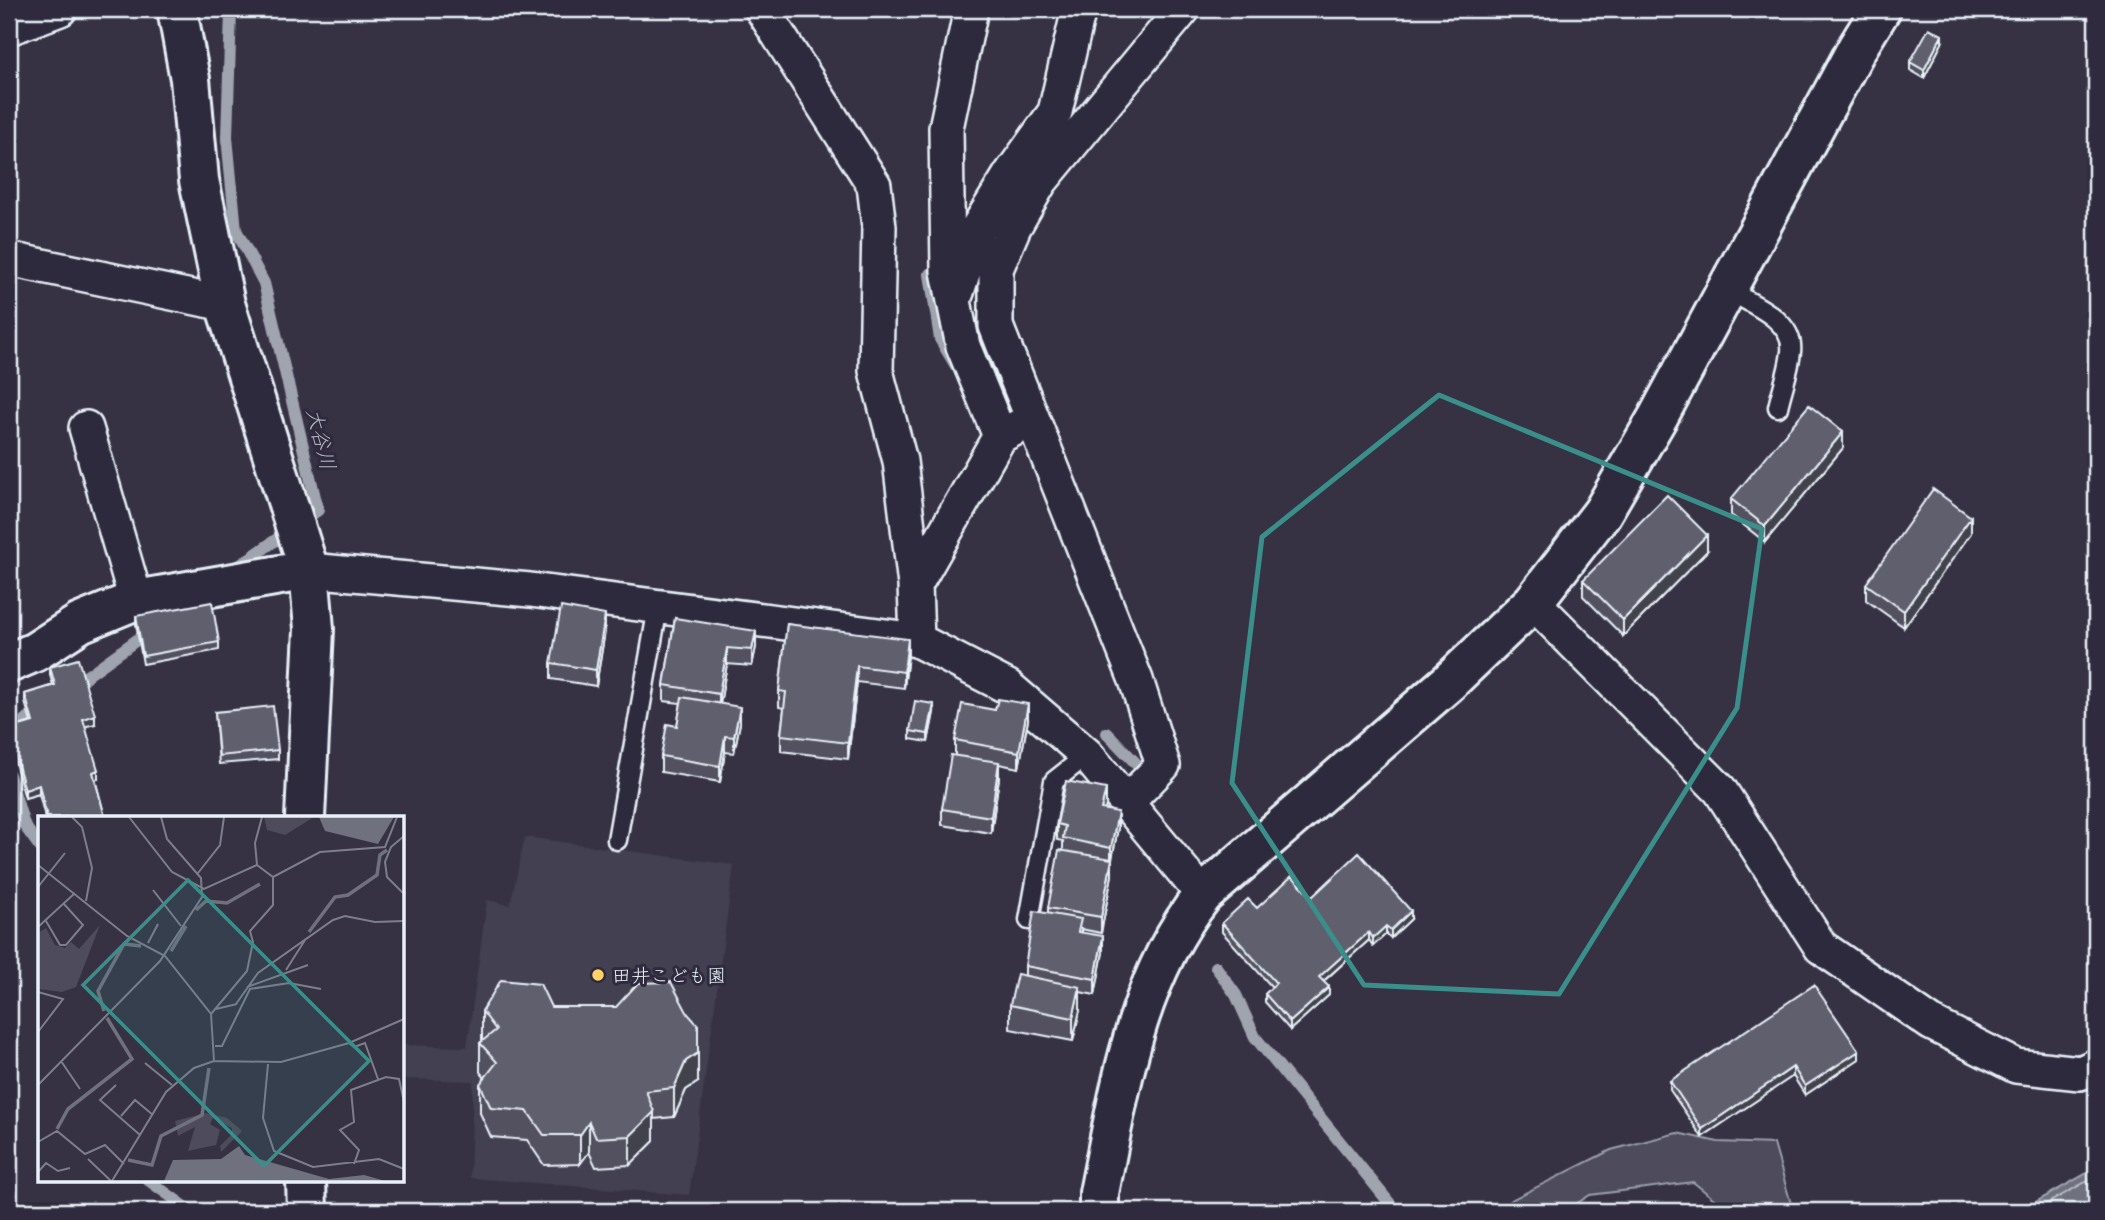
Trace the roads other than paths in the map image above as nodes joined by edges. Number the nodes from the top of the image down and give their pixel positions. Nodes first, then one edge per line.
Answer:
1 (60, 9) edge
2 (177, 9) edge
3 (762, 9) edge
4 (971, 9) edge
5 (1079, 9) edge
6 (1183, 9) edge
7 (1881, 9) edge
8 (9, 28) edge
9 (9, 259) edge
10 (1727, 290) junction
11 (954, 301) junction
12 (225, 304) junction
13 (1778, 407) dead end
14 (1033, 420) junction
15 (86, 428) dead end
16 (1000, 436) junction
17 (309, 570) junction
18 (915, 585) junction
19 (150, 597) junction
20 (1533, 603) junction
21 (658, 607) junction
22 (917, 640) junction
23 (9, 663) edge
24 (1087, 755) junction
25 (1127, 802) junction
26 (305, 816) edge
27 (617, 840) dead end
28 (1203, 895) junction
29 (1029, 920) edge
30 (2096, 1066) edge
31 (306, 1182) edge
32 (307, 1211) edge
33 (1099, 1211) edge

1 - 8 street
2 - 12 street
3 - 18 street
4 - 11 street
5 - 11 street
6 - 14 street
7 - 10 street
9 - 12 street
10 - 13 lane
10 - 20 street
11 - 16 street
12 - 17 street
14 - 16 street
14 - 25 street
15 - 19 street
16 - 18 street
17 - 19 street
17 - 21 street
17 - 26 street
18 - 22 street
19 - 23 street
20 - 28 street
20 - 30 street
21 - 22 street
21 - 27 lane
22 - 24 street
24 - 25 street
24 - 29 lane
25 - 28 street
28 - 33 street
31 - 32 street

